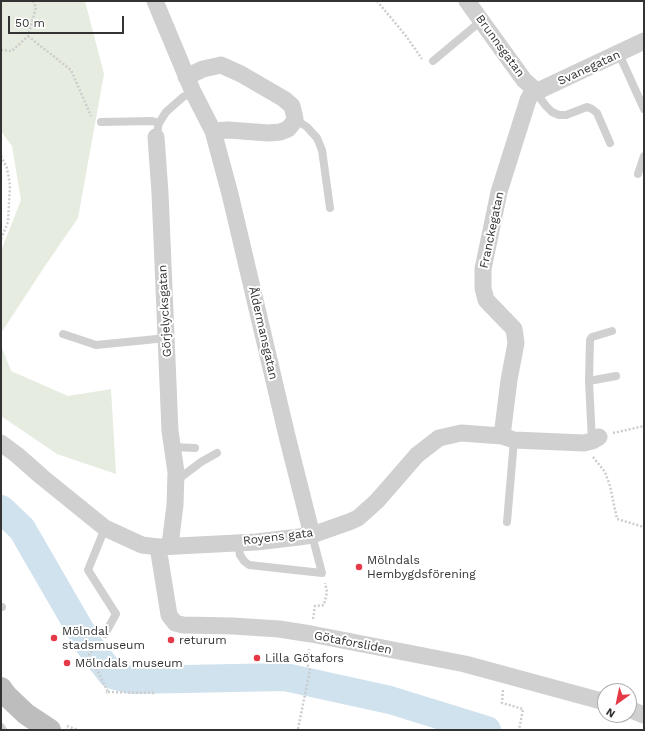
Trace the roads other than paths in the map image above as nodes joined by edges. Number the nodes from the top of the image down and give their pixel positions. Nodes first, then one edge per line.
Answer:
1 (155, 1) edge
2 (467, 1) edge
3 (483, 22) junction
4 (644, 41) edge
5 (619, 54) junction
6 (432, 61) road end
7 (190, 85) junction
8 (534, 89) junction
9 (644, 109) edge
10 (295, 119) junction
11 (101, 122) road end
12 (158, 130) junction
13 (213, 131) junction
14 (610, 143) dead end
15 (644, 156) edge
16 (638, 174) dead end
17 (330, 208) dead end
18 (612, 331) dead end
19 (63, 334) dead end
20 (167, 338) junction
21 (616, 376) dead end
22 (589, 381) junction
23 (508, 438) junction
24 (591, 440) joint
25 (1, 443) edge
26 (173, 447) junction
27 (195, 448) dead end
28 (217, 453) dead end
29 (176, 482) junction
30 (507, 522) dead end
31 (105, 528) junction
32 (312, 535) junction
33 (238, 543) junction
34 (164, 546) junction
35 (105, 634) dead end
36 (1, 688) edge
37 (597, 700) edge
38 (1, 705) edge
39 (1, 727) edge
40 (3, 730) edge
41 (23, 730) edge
42 (50, 730) edge

1 - 7 street, Åldermansgatan
2 - 3 street, Brunnsgatan
3 - 6 lane
3 - 8 street, Brunnsgatan
4 - 5 street, Svanegatan
5 - 8 street, Svanegatan
5 - 9 lane
7 - 10 street
7 - 12 lane
7 - 13 street, Åldermansgatan
8 - 14 lane
8 - 23 street, Franckegatan
10 - 13 street
10 - 17 lane
11 - 12 lane
12 - 20 street, Görjelycksgatan
13 - 32 street, Åldermansgatan
15 - 16 lane
18 - 22 lane
19 - 20 lane
20 - 26 street, Görjelycksgatan
21 - 22 lane
22 - 24 lane
23 - 24 street, Royens gata
23 - 30 lane
23 - 32 street, Royens gata
25 - 31 street, Royens gata
26 - 27 lane
26 - 29 street, Görjelycksgatan
28 - 29 lane
29 - 34 street, Görjelycksgatan
31 - 34 street, Royens gata
31 - 35 lane
32 - 33 street, Royens gata
32 - 33 lane
33 - 34 street, Royens gata
34 - 37 street, Götaforsliden
36 - 42 street
38 - 41 street
39 - 40 lane

